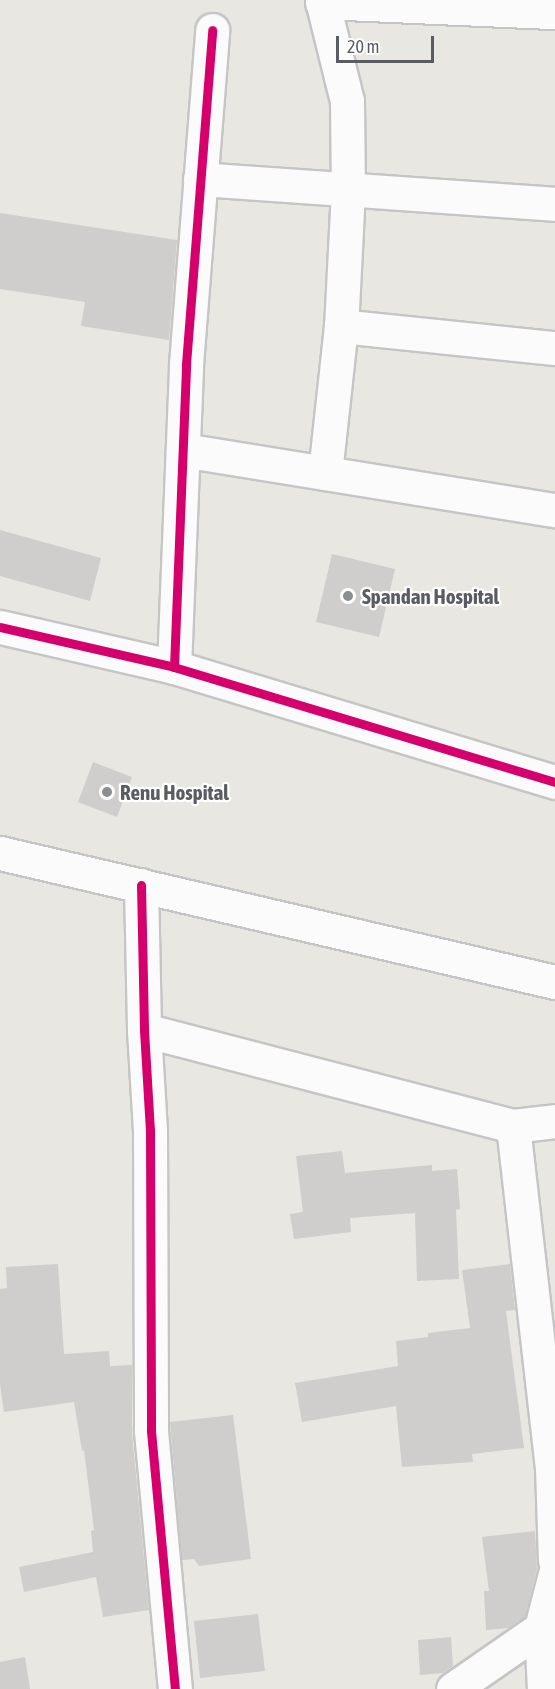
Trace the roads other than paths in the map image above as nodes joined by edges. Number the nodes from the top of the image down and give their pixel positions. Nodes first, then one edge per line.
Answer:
1 (322, 1) edge
2 (555, 12) edge
3 (212, 30) dead end
4 (200, 179) junction
5 (348, 190) junction
6 (555, 204) edge
7 (341, 326) junction
8 (555, 348) edge
9 (183, 450) junction
10 (326, 473) junction
11 (555, 510) edge
12 (0, 627) edge
13 (174, 667) junction
14 (555, 782) edge
15 (0, 853) edge
16 (141, 885) junction
17 (555, 982) edge
18 (144, 1030) junction
19 (555, 1121) edge
20 (513, 1126) junction
21 (555, 1560) edge
22 (555, 1574) edge
23 (541, 1628) junction
24 (175, 1689) edge
25 (453, 1689) edge
26 (544, 1689) edge

1 - 2 street
1 - 5 street
3 - 4 street
4 - 5 street
4 - 9 street
5 - 6 street
5 - 7 street
7 - 8 street
7 - 10 street
9 - 10 street
9 - 13 street
10 - 11 street
12 - 13 street
13 - 14 street
15 - 16 street
16 - 17 street
16 - 18 street
18 - 20 street
18 - 24 street
19 - 20 street
20 - 21 street
22 - 23 street
23 - 25 street
23 - 26 street

